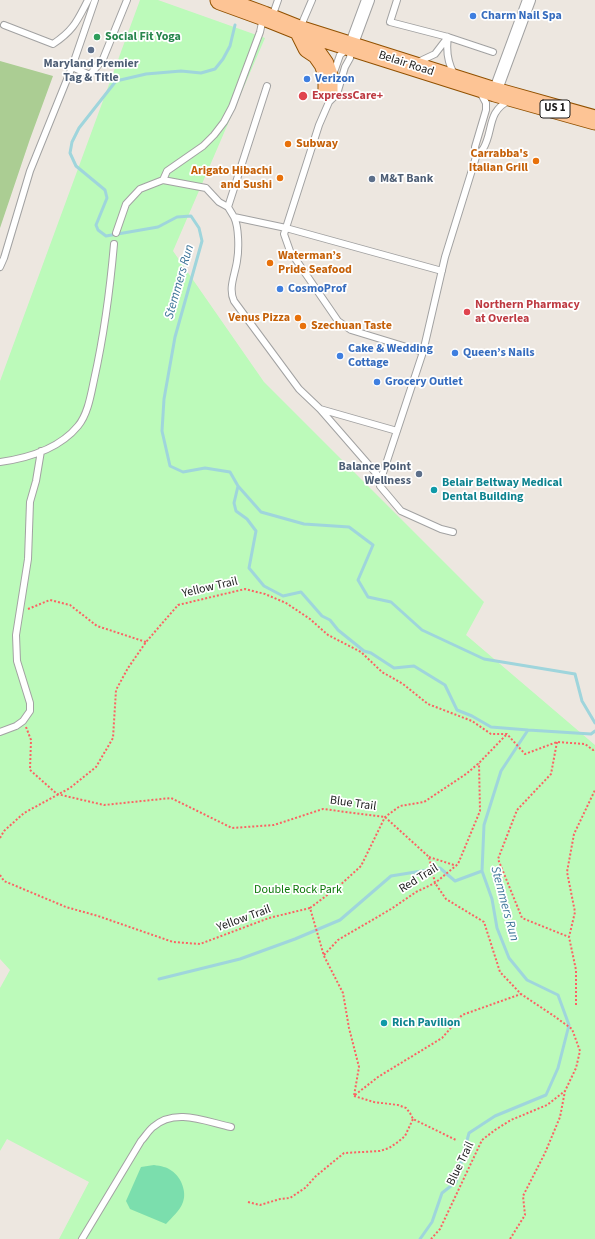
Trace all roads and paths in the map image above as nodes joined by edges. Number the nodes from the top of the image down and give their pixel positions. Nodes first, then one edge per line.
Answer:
1 (88, 0) edge
2 (95, 0) edge
3 (126, 0) edge
4 (220, 0) edge
5 (278, 0) edge
6 (312, 0) edge
7 (368, 0) edge
8 (397, 0) edge
9 (529, 0) edge
10 (268, 17) junction
11 (4, 25) dead end
12 (299, 30) junction
13 (448, 37) junction
14 (351, 46) junction
15 (493, 52) dead end
16 (409, 65) junction
17 (72, 67) junction
18 (458, 80) junction
19 (267, 86) dead end
20 (477, 86) junction
21 (495, 92) junction
22 (328, 96) junction
23 (515, 98) junction
24 (595, 120) edge
25 (476, 157) junction
26 (163, 180) junction
27 (228, 207) junction
28 (234, 217) junction
29 (286, 228) junction
30 (116, 233) dead end
31 (114, 244) dead end
32 (0, 267) edge
33 (442, 271) junction
34 (423, 352) junction
35 (320, 409) junction
36 (397, 431) junction
37 (41, 451) junction
38 (0, 462) edge
39 (381, 479) junction
40 (453, 532) dead end
41 (19, 613) junction
42 (146, 642) junction
43 (23, 721) junction
44 (0, 732) edge
45 (507, 734) junction
46 (556, 742) junction
47 (594, 750) edge
48 (595, 754) edge
49 (479, 763) junction
50 (595, 790) edge
51 (57, 794) junction
52 (385, 817) junction
53 (0, 838) edge
54 (429, 857) junction
55 (455, 866) junction
56 (0, 875) edge
57 (435, 883) junction
58 (310, 908) junction
59 (569, 937) junction
60 (324, 956) junction
61 (522, 994) junction
62 (576, 1005) dead end
63 (565, 1091) junction
64 (354, 1096) junction
65 (413, 1119) junction
66 (231, 1127) dead end
67 (456, 1140) dead end
68 (248, 1202) dead end
69 (82, 1239) edge
70 (431, 1239) edge
71 (510, 1239) edge

1 - 11 lane
2 - 17 lane
3 - 17 lane
4 - 10 main road, Belair Road / US 1
5 - 10 lane
6 - 12 lane
7 - 14 street
8 - 13 lane
9 - 21 street
10 - 12 main road, Belair Road / US 1
10 - 26 lane
12 - 14 main road, Belair Road / US 1
12 - 22 main road
13 - 15 lane
13 - 16 lane
13 - 18 lane
14 - 16 main road, Belair Road / US 1
14 - 22 lane
14 - 22 lane
16 - 18 main road, Belair Road / US 1
17 - 32 lane
18 - 20 main road, Belair Road / US 1
19 - 27 lane
20 - 21 main road, Belair Road / US 1
20 - 25 lane
21 - 23 main road, Belair Road / US 1
22 - 29 lane
23 - 24 main road, Belair Road / US 1
23 - 25 lane
25 - 33 lane
26 - 27 lane
26 - 30 lane
27 - 28 lane
28 - 29 lane
28 - 35 lane
29 - 33 lane
29 - 34 lane
31 - 37 lane
33 - 34 lane
34 - 36 lane
35 - 36 lane
35 - 39 lane
36 - 39 lane
37 - 38 lane
37 - 41 lane
39 - 40 lane
41 - 42 path
41 - 43 lane
42 - 45 path, Yellow Trail
42 - 51 path, Yellow Trail
43 - 44 lane
43 - 51 path, Blue Trail
45 - 46 path
45 - 49 path
46 - 47 path
46 - 59 path
47 - 48 path
49 - 52 path
49 - 55 path, Red Trail
50 - 59 path
51 - 52 path, Blue Trail
51 - 53 path, Yellow Trail
52 - 54 path, Blue Trail
52 - 58 path
54 - 55 path
54 - 57 path, Blue Trail
55 - 57 path, Red Trail
56 - 58 path, Yellow Trail
57 - 60 path, Red Trail
57 - 61 path, Blue Trail
58 - 60 path
59 - 62 path
60 - 64 path
61 - 63 path, Blue Trail
61 - 64 path
63 - 70 path, Blue Trail
63 - 71 path, Blue Trail
64 - 65 path
65 - 67 path
65 - 68 path
66 - 69 lane

